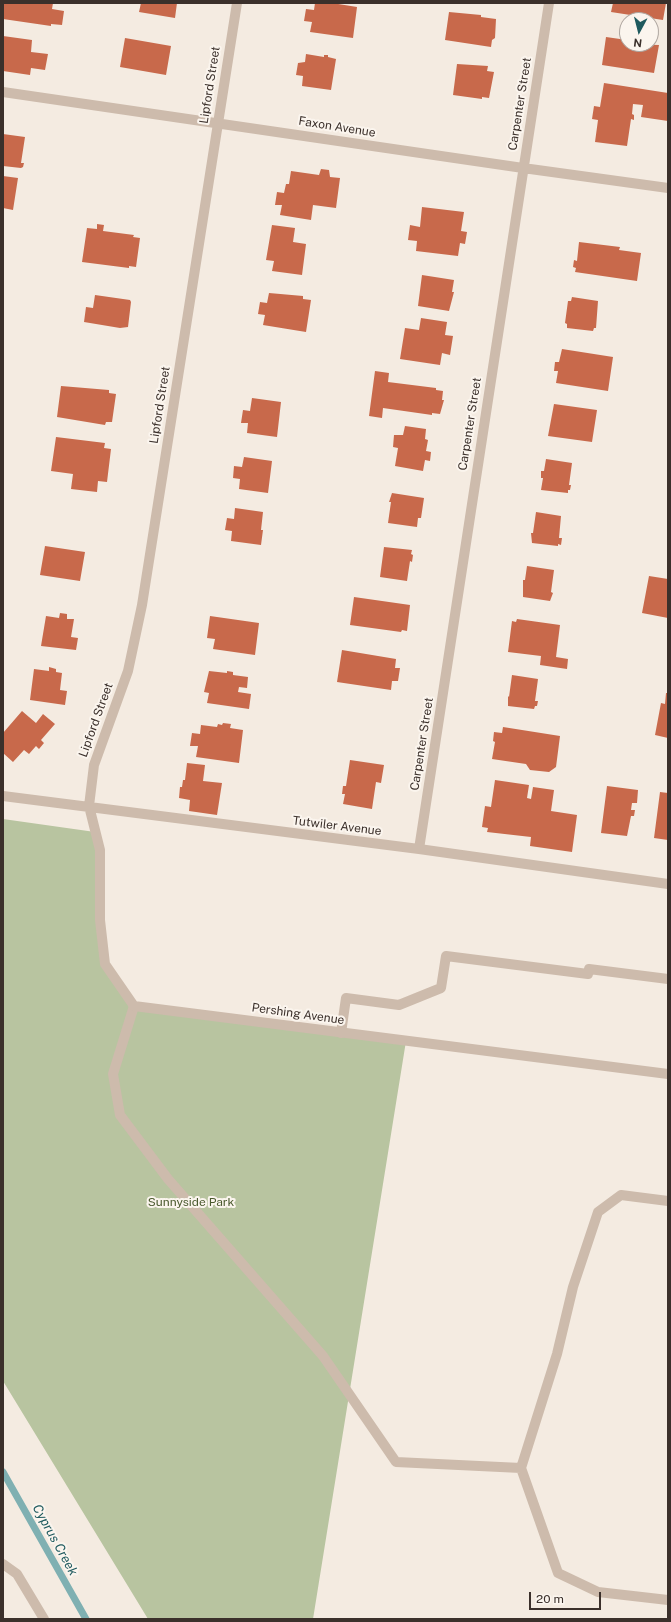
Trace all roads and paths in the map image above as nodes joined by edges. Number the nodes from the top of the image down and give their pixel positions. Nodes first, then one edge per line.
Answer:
1 (237, 3) edge
2 (550, 3) edge
3 (3, 92) edge
4 (218, 123) junction
5 (523, 168) junction
6 (668, 188) edge
7 (3, 796) edge
8 (88, 806) junction
9 (419, 849) junction
10 (668, 884) edge
11 (668, 979) edge
12 (134, 1006) junction
13 (341, 1033) junction
14 (668, 1074) edge
15 (668, 1201) edge
16 (521, 1468) junction
17 (3, 1564) edge
18 (668, 1600) edge
19 (44, 1619) edge

1 - 4 street, Lipford Street
2 - 5 street, Carpenter Street
3 - 4 street, Faxon Avenue
4 - 5 street, Faxon Avenue
4 - 8 street, Lipford Street
5 - 6 street, Faxon Avenue
5 - 9 street, Carpenter Street
7 - 8 street, Tutwiler Avenue
8 - 9 street, Tutwiler Avenue
8 - 12 street
9 - 10 street, Tutwiler Avenue
11 - 13 street
12 - 13 street, Pershing Avenue
12 - 16 street
13 - 14 street, Pershing Avenue
15 - 16 street
16 - 18 street
17 - 19 street

